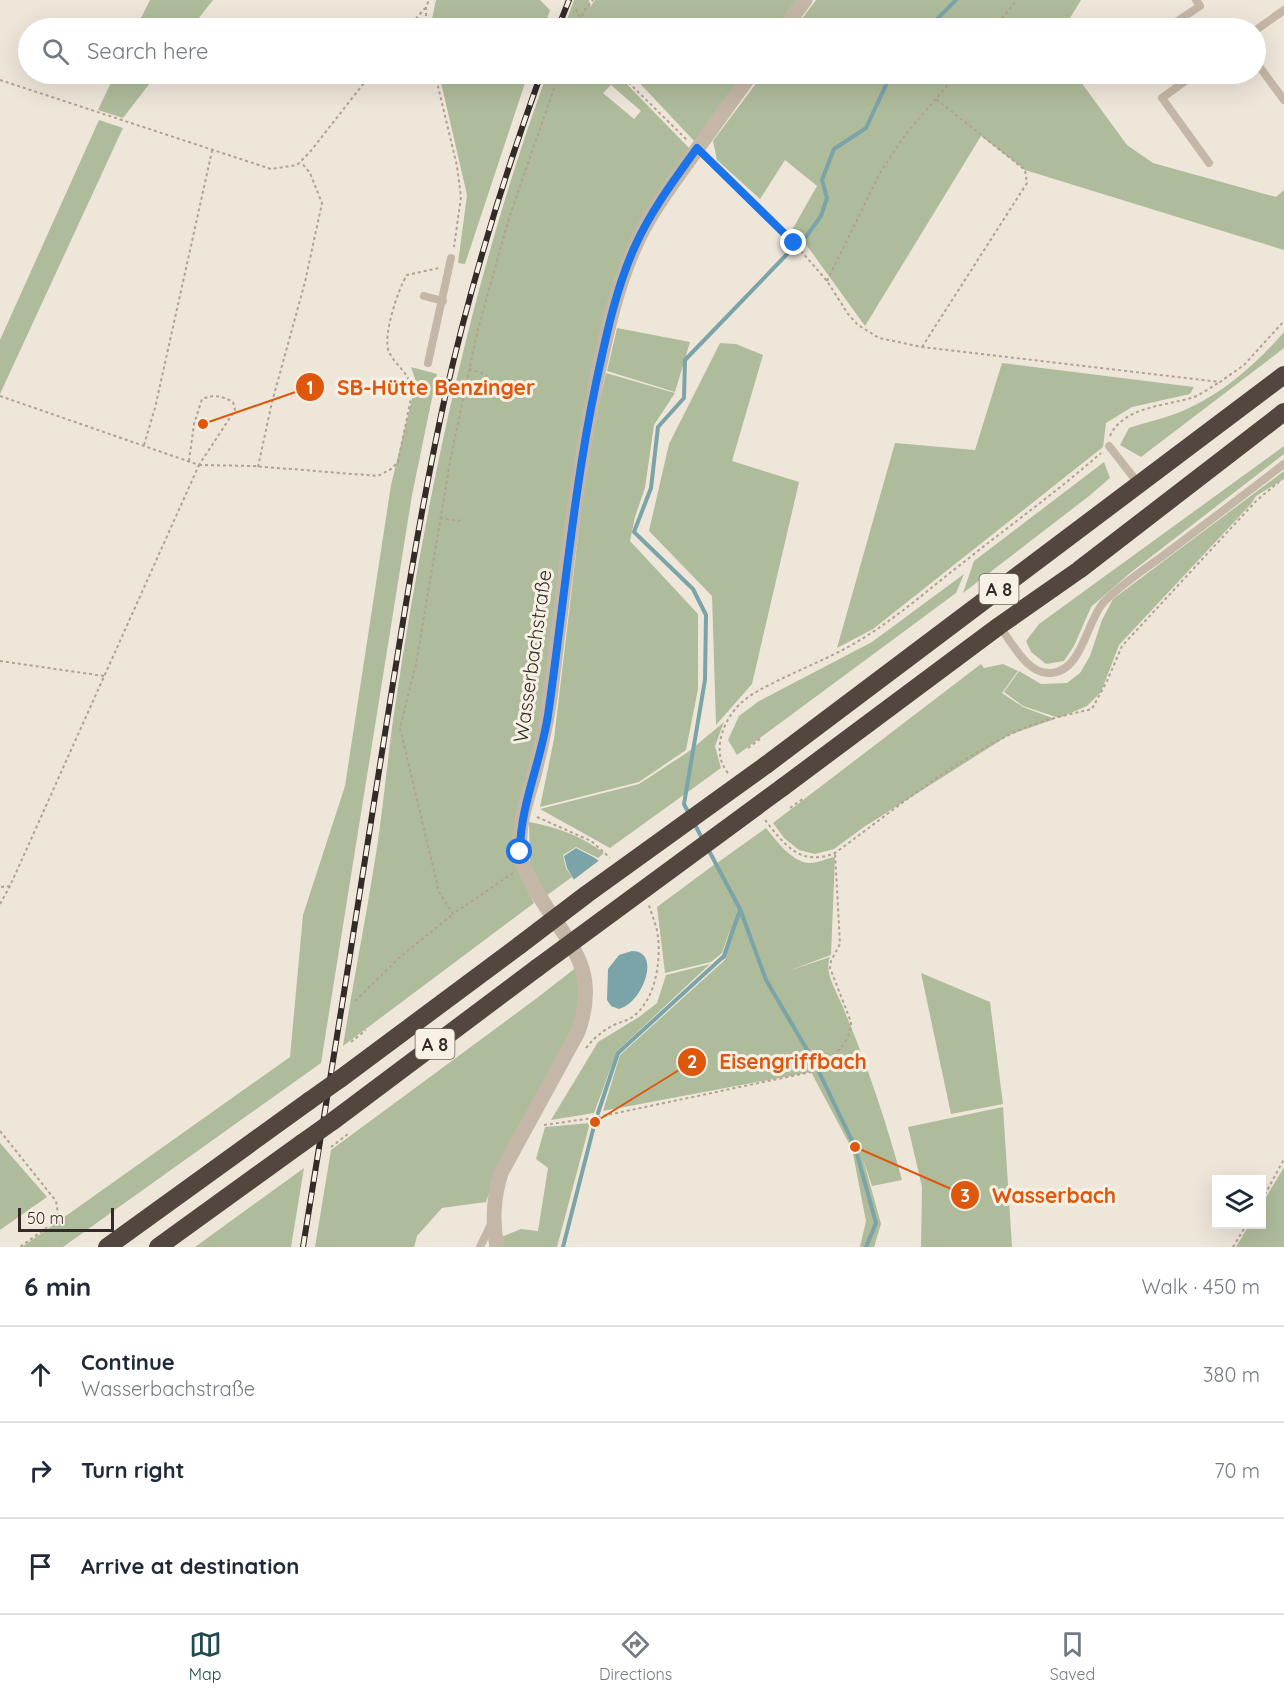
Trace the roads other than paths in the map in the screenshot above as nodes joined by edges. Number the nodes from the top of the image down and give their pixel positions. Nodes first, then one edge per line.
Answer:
1 (805, 0) edge
2 (1196, 0) edge
3 (1284, 10) edge
4 (792, 18) edge
5 (1182, 18) edge
6 (1266, 23) edge
7 (1266, 76) edge
8 (744, 84) edge
9 (1182, 84) edge
10 (1284, 100) edge
11 (1209, 163) dead end
12 (452, 258) road end
13 (424, 296) dead end
14 (443, 301) junction
15 (428, 363) dead end
16 (1284, 375) edge
17 (1284, 412) edge
18 (1109, 446) road end
19 (1284, 464) edge
20 (1139, 484) junction
21 (999, 626) junction
22 (493, 1221) junction
23 (107, 1247) edge
24 (158, 1247) edge
25 (480, 1247) edge
26 (497, 1247) edge

1 - 4 street
2 - 5 lane
3 - 6 lane
7 - 10 lane
8 - 22 street, Wasserbachstraße
9 - 11 lane
12 - 14 lane
13 - 14 lane
14 - 15 lane
16 - 20 highway, A 8
17 - 21 highway, A 8
18 - 20 lane
19 - 21 lane
20 - 23 highway, A 8, bridge
21 - 24 highway, A 8, bridge
22 - 25 lane
22 - 26 street, Wasserbachstraße

